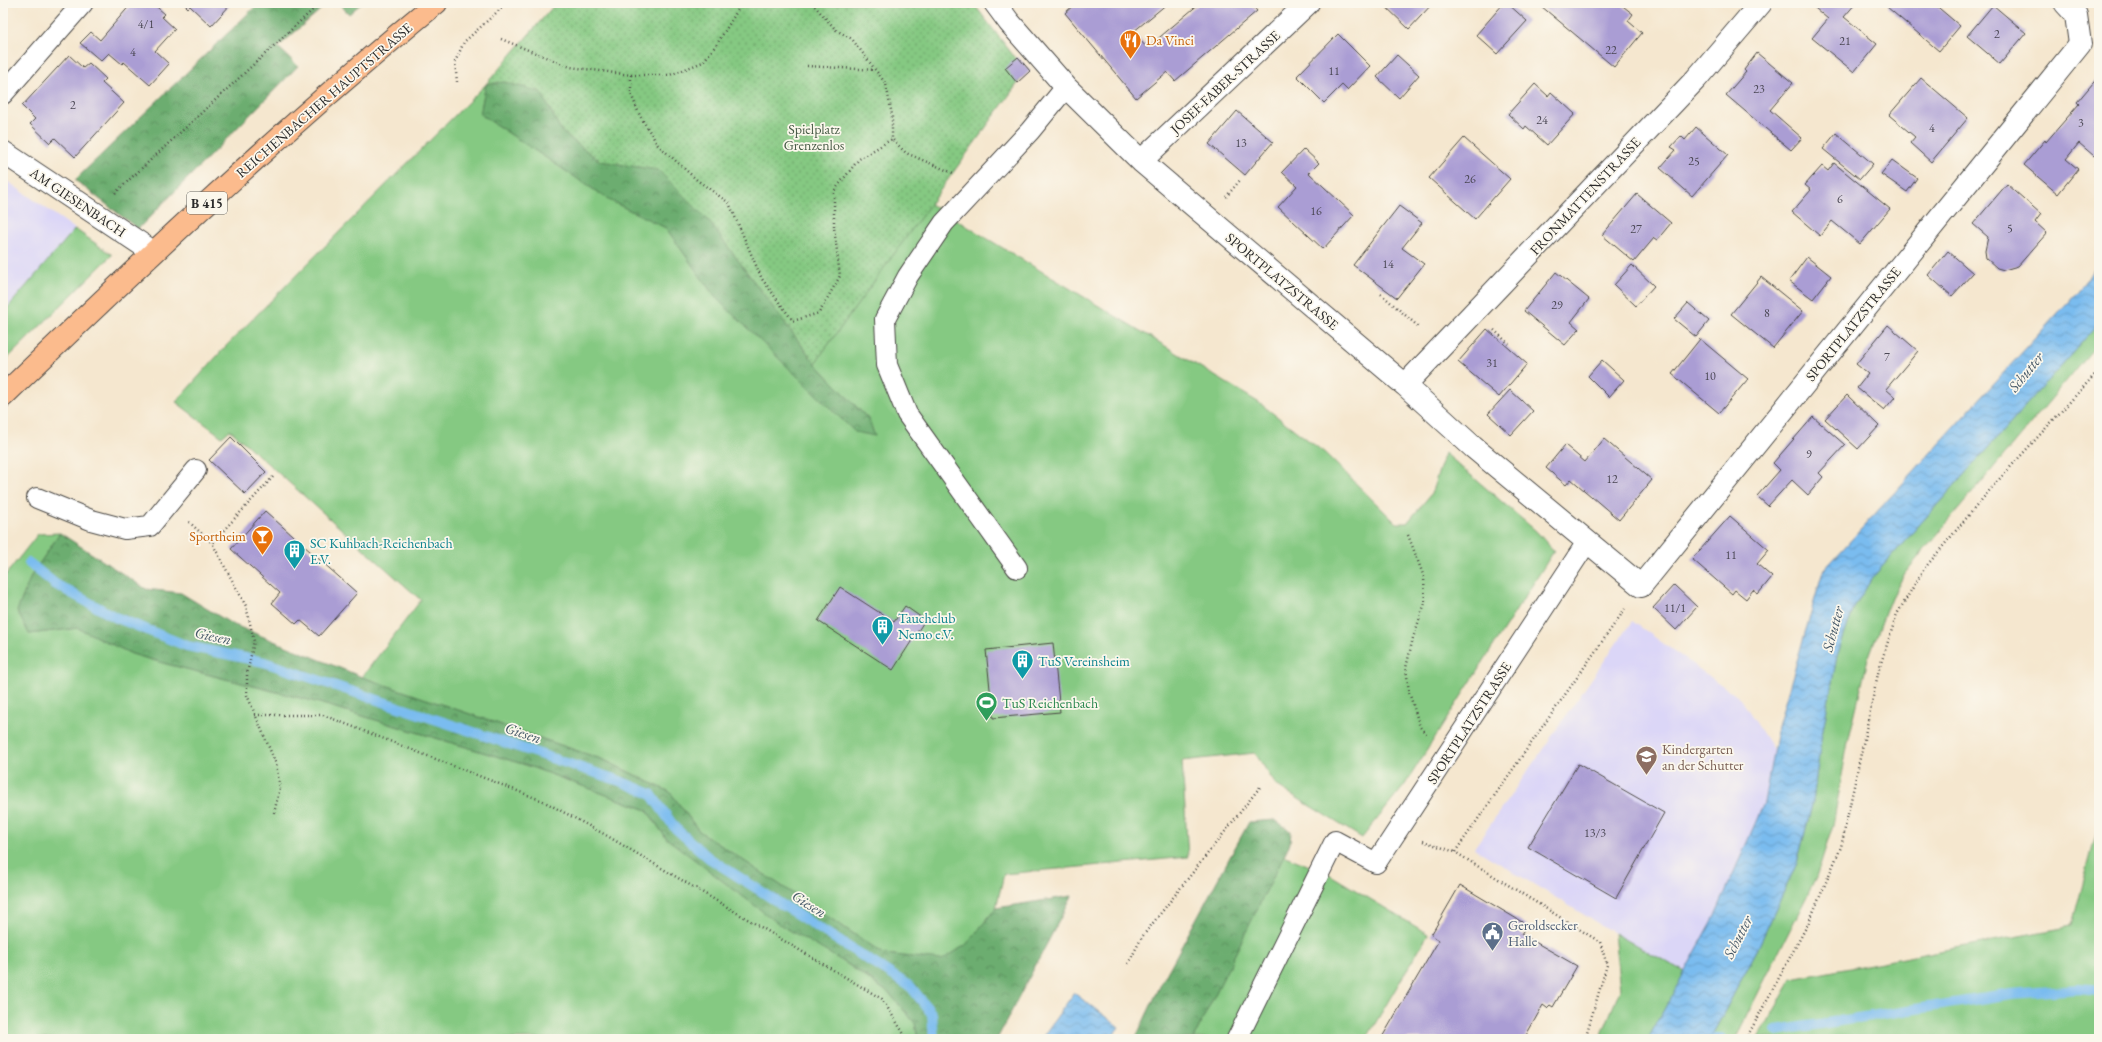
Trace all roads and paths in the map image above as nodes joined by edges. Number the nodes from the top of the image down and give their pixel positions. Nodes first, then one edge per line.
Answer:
1 (83, 3) edge
2 (320, 3) edge
3 (436, 3) edge
4 (507, 3) edge
5 (742, 3) edge
6 (812, 3) edge
7 (995, 3) edge
8 (1308, 3) edge
9 (1761, 3) edge
10 (2065, 3) edge
11 (501, 39) dead end
12 (807, 66) dead end
13 (876, 70) junction
14 (631, 75) junction
15 (457, 82) dead end
16 (1066, 87) junction
17 (3, 94) edge
18 (892, 139) junction
19 (3, 152) edge
20 (1141, 162) junction
21 (981, 184) junction
22 (94, 212) junction
23 (153, 252) junction
24 (1382, 294) dead end
25 (1497, 333) dead end
26 (1509, 344) dead end
27 (1441, 347) junction
28 (2099, 370) edge
29 (1405, 385) junction
30 (3, 396) edge
31 (196, 470) dead end
32 (273, 477) dead end
33 (37, 498) dead end
34 (169, 504) junction
35 (1408, 535) dead end
36 (1587, 542) junction
37 (212, 543) junction
38 (1017, 568) dead end
39 (1641, 586) junction
40 (256, 715) junction
41 (1447, 757) junction
42 (1260, 787) dead end
43 (274, 813) dead end
44 (1398, 832) junction
45 (1455, 852) junction
46 (1128, 964) dead end
47 (904, 1039) edge
48 (1237, 1039) edge
49 (1585, 1039) edge
50 (1746, 1039) edge

1 - 17 lane
2 - 22 path
3 - 23 main road, REICHENBACHER HAUPTSTRASSE / B 415
4 - 15 path
5 - 14 path
6 - 13 path
7 - 16 street, SPORTPLATZSTRASSE
8 - 20 street, JOSEF-FABER-STRASSE
9 - 27 street, FRONMATTENSTRASSE
10 - 39 street, SPORTPLATZSTRASSE
11 - 14 path
12 - 13 path
13 - 18 path
14 - 18 path
16 - 20 street, SPORTPLATZSTRASSE
16 - 21 lane
18 - 21 path
19 - 22 street, AM GIESENBACH
20 - 29 street, SPORTPLATZSTRASSE
21 - 38 lane
22 - 23 street, AM GIESENBACH
23 - 30 main road, REICHENBACHER HAUPTSTRASSE / B 415
24 - 27 path
25 - 26 path
27 - 29 street, FRONMATTENSTRASSE
28 - 50 path
29 - 36 street, SPORTPLATZSTRASSE
31 - 34 lane
32 - 37 path
33 - 34 lane
34 - 37 path
35 - 41 path
36 - 39 street, SPORTPLATZSTRASSE
36 - 41 lane, SPORTPLATZSTRASSE
37 - 40 path
39 - 45 path
40 - 43 path
40 - 47 path
41 - 44 lane, SPORTPLATZSTRASSE
42 - 46 path
44 - 45 path
44 - 48 lane, SPORTPLATZSTRASSE
45 - 49 path

